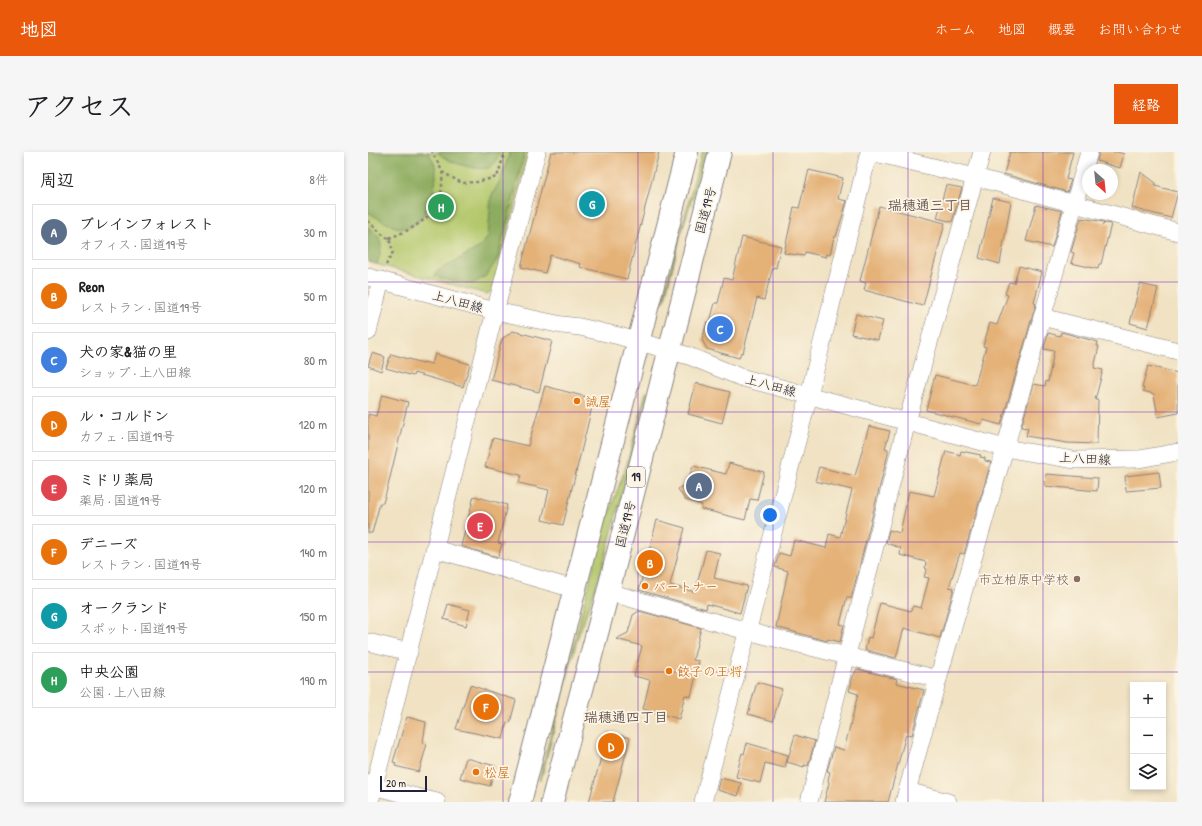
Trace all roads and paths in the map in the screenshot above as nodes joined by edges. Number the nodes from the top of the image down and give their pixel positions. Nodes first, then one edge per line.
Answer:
1 (432, 152) edge
2 (505, 152) edge
3 (537, 152) edge
4 (687, 152) edge
5 (720, 152) edge
6 (870, 152) edge
7 (982, 152) edge
8 (1089, 152) edge
9 (442, 172) junction
10 (975, 177) junction
11 (1073, 205) junction
12 (368, 221) edge
13 (1178, 232) edge
14 (389, 238) junction
15 (375, 279) edge
16 (495, 311) junction
17 (1042, 317) junction
18 (368, 332) edge
19 (639, 342) junction
20 (668, 350) junction
21 (1178, 351) edge
22 (809, 395) junction
23 (907, 422) junction
24 (1005, 448) junction
25 (1178, 452) edge
26 (435, 548) junction
27 (574, 589) junction
28 (608, 592) junction
29 (747, 631) junction
30 (368, 642) edge
31 (409, 652) junction
32 (846, 656) junction
33 (938, 679) junction
34 (371, 791) edge
35 (906, 796) edge
36 (437, 802) edge
37 (520, 802) edge
38 (552, 802) edge
39 (703, 802) edge
40 (809, 802) edge
41 (948, 802) edge

1 - 9 path
2 - 9 path
3 - 16 street
4 - 19 highway
5 - 20 highway, 国道19号 / 19
6 - 10 street
6 - 22 street
7 - 10 street
8 - 11 street
9 - 14 path
10 - 11 street
10 - 23 street
11 - 13 street
11 - 17 street
12 - 14 path
14 - 15 path
15 - 16 street, 上八田線
15 - 18 street
16 - 19 street, 上八田線
16 - 26 street
17 - 21 street
17 - 24 street
19 - 20 street, 上八田線
19 - 27 highway
20 - 22 street, 上八田線
20 - 28 highway, 国道19号 / 19
22 - 23 street, 上八田線
22 - 29 street
23 - 24 street, 上八田線
23 - 32 street
24 - 25 street, 上八田線
24 - 33 street
26 - 27 street
26 - 31 street
27 - 37 highway
28 - 29 street
28 - 38 highway, 国道19号 / 19
29 - 32 street
29 - 39 street
30 - 31 street
31 - 34 street
32 - 33 street
32 - 40 street
33 - 35 street
34 - 36 street
35 - 41 street

